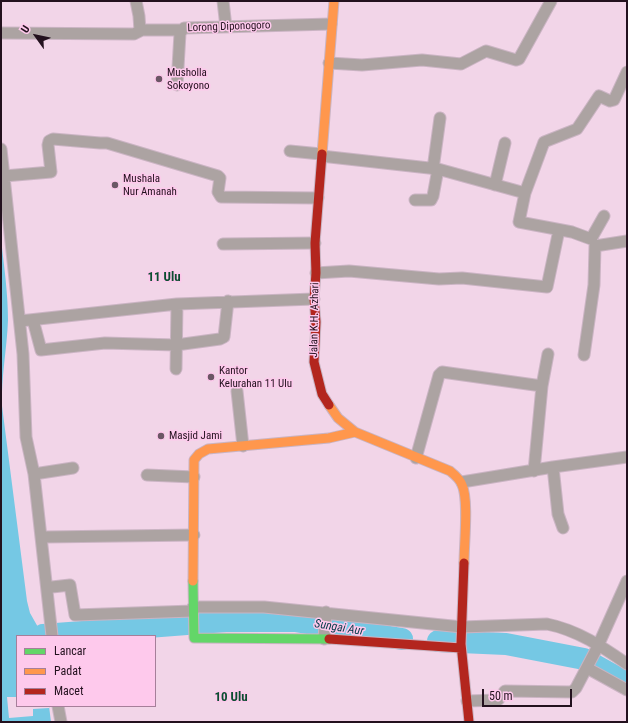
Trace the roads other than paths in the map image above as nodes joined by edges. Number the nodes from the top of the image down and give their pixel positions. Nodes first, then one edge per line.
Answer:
1 (136, 1) edge
2 (223, 1) edge
3 (334, 1) edge
4 (551, 1) edge
5 (331, 24) junction
6 (226, 27) junction
7 (140, 30) junction
8 (181, 30) junction
9 (1, 33) edge
10 (329, 63) junction
11 (627, 72) edge
12 (177, 85) dead end
13 (440, 118) dead end
14 (505, 143) dead end
15 (1, 149) edge
16 (290, 151) dead end
17 (321, 155) junction
18 (436, 169) junction
19 (4, 176) junction
20 (495, 185) junction
21 (525, 193) junction
22 (318, 198) junction
23 (415, 200) dead end
24 (604, 216) dead end
25 (559, 230) junction
26 (627, 241) edge
27 (315, 243) junction
28 (593, 243) junction
29 (223, 244) dead end
30 (316, 273) junction
31 (314, 299) junction
32 (228, 301) junction
33 (177, 304) junction
34 (34, 320) junction
35 (20, 321) junction
36 (176, 340) junction
37 (548, 354) dead end
38 (584, 355) dead end
39 (176, 369) dead end
40 (542, 386) junction
41 (237, 391) dead end
42 (355, 432) junction
43 (243, 446) junction
44 (627, 457) edge
45 (416, 458) junction
46 (553, 467) junction
47 (73, 468) dead end
48 (534, 471) junction
49 (34, 474) junction
50 (147, 475) dead end
51 (194, 477) junction
52 (462, 482) junction
53 (563, 528) dead end
54 (194, 535) junction
55 (45, 537) dead end
56 (627, 581) edge
57 (52, 587) dead end
58 (193, 611) junction
59 (326, 614) junction
60 (462, 628) junction
61 (52, 635) edge
62 (324, 636) junction
63 (461, 646) junction
64 (598, 647) junction
65 (627, 664) edge
66 (588, 667) junction
67 (627, 690) edge
68 (467, 701) junction
69 (58, 707) edge
70 (61, 722) edge
71 (469, 722) edge

1 - 7 street
2 - 6 street
3 - 5 street, Jalan K.H. Azhari
4 - 10 street
5 - 6 street, Lorong Diponogoro
5 - 10 street, Jalan K.H. Azhari
6 - 8 street, Lorong Diponogoro
7 - 8 street
7 - 9 street
8 - 12 street, Lorong Diponogoro
10 - 17 street, Jalan K.H. Azhari
11 - 21 street
13 - 18 street
14 - 20 street
15 - 19 street
16 - 17 street
17 - 18 street
17 - 22 street, Jalan K.H. Azhari
18 - 20 street
18 - 23 street
19 - 22 street
19 - 35 street
20 - 21 street
21 - 25 street
22 - 27 street, Jalan K.H. Azhari
24 - 28 street
25 - 28 street
25 - 30 street
26 - 28 street
27 - 29 street
27 - 30 street, Jalan K.H. Azhari
28 - 38 street
30 - 31 street, Jalan K.H. Azhari
31 - 32 street
31 - 42 street, Jalan K.H. Azhari
32 - 33 street
32 - 36 street
33 - 34 street
33 - 36 street
34 - 35 street
34 - 36 street
35 - 49 street
36 - 39 street
37 - 40 street
40 - 45 street
40 - 48 street
41 - 43 street
42 - 43 street
42 - 45 street, Jalan K.H. Azhari
43 - 51 street
44 - 46 street
45 - 52 street, Jalan K.H. Azhari
46 - 48 street
46 - 53 street
47 - 49 street
48 - 52 street
49 - 61 street
50 - 51 street
51 - 54 street
52 - 60 street
54 - 55 street
54 - 58 street
56 - 64 street
57 - 58 street
58 - 59 street
58 - 62 street
59 - 60 street
59 - 62 street
60 - 63 street
60 - 64 street
62 - 63 street
63 - 68 street
64 - 65 street
64 - 66 street
66 - 67 street
66 - 68 street
68 - 71 street
69 - 70 street

